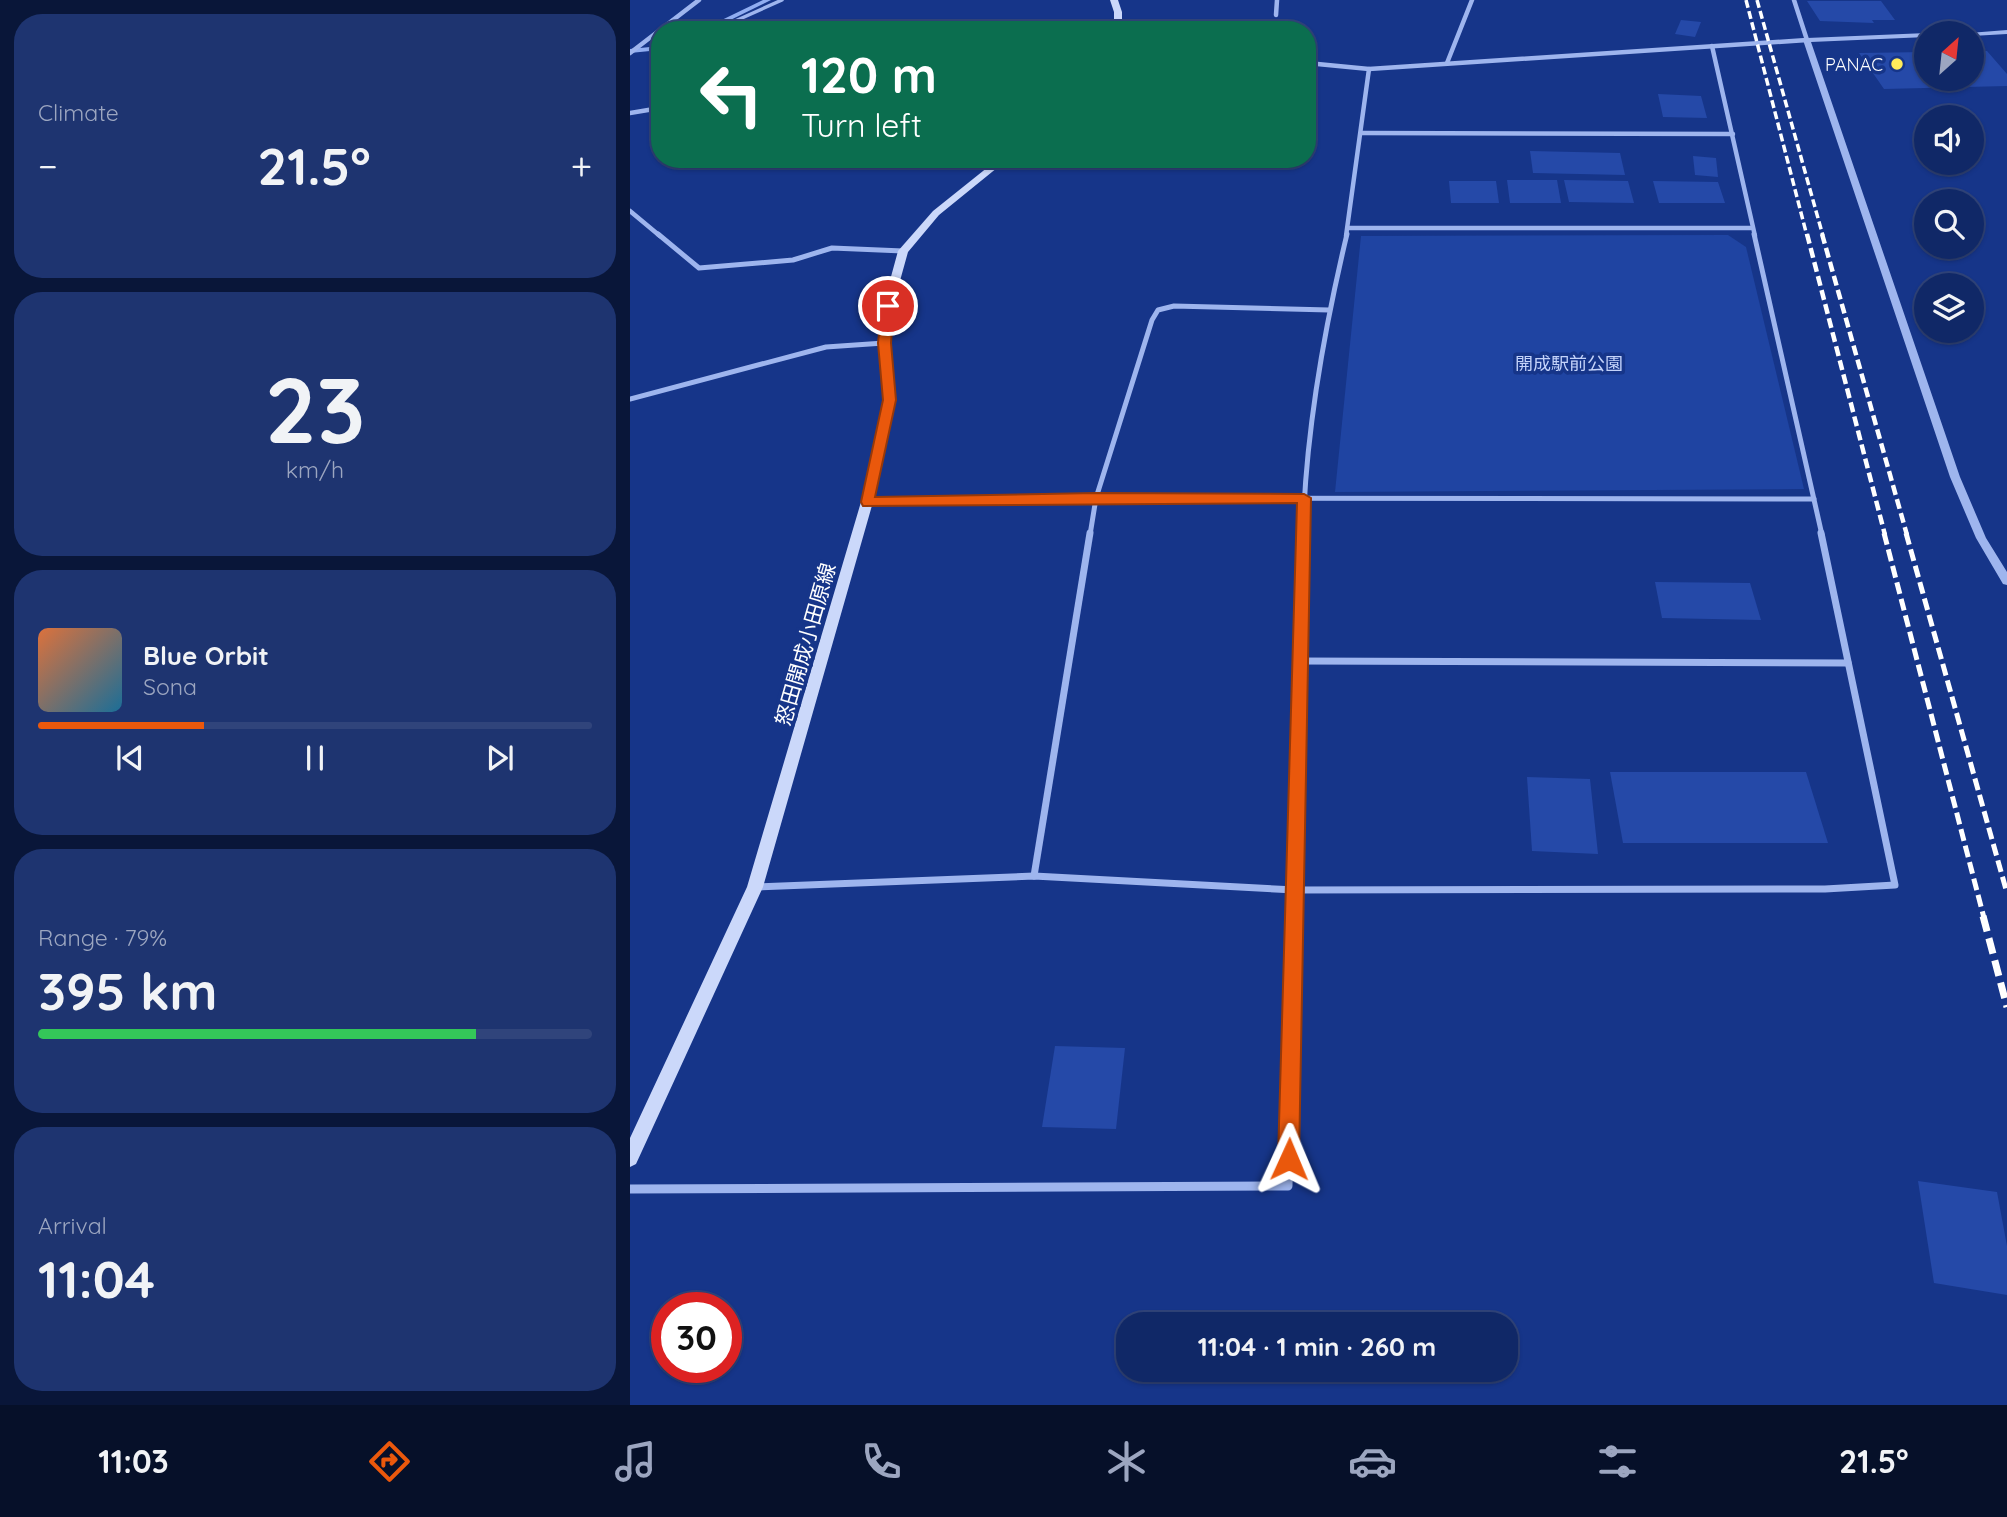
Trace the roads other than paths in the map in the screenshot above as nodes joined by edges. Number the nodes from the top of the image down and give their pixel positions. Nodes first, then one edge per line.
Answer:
1 (699, 0) edge
2 (782, 0) edge
3 (1114, 0) edge
4 (1277, 0) edge
5 (1472, 0) edge
6 (1794, 0) edge
7 (1276, 15) dead end
8 (672, 21) edge
9 (735, 21) edge
10 (1118, 21) edge
11 (2007, 32) edge
12 (1984, 33) edge
13 (1914, 36) edge
14 (651, 37) edge
15 (1807, 40) junction
16 (1713, 46) junction
17 (630, 53) edge
18 (1447, 63) junction
19 (1316, 64) edge
20 (1369, 69) junction
21 (651, 110) edge
22 (630, 113) edge
23 (1361, 133) junction
24 (1733, 134) junction
25 (993, 168) edge
26 (630, 211) edge
27 (1348, 228) junction
28 (1751, 228) junction
29 (903, 251) junction
30 (1329, 310) junction
31 (884, 343) junction
32 (630, 399) edge
33 (1096, 498) junction
34 (1304, 498) junction
35 (1814, 499) junction
36 (867, 502) junction
37 (2007, 581) edge
38 (1299, 661) junction
39 (1848, 663) junction
40 (1034, 876) junction
41 (755, 887) junction
42 (1295, 890) junction
43 (630, 1158) edge
44 (630, 1189) edge

1 - 8 street
2 - 9 lane
3 - 10 main road
4 - 7 street
5 - 18 street
6 - 15 street
11 - 12 street
13 - 15 street
14 - 17 street
15 - 16 street
15 - 37 street
16 - 18 street
16 - 24 street
18 - 20 street
19 - 20 street
20 - 23 street
21 - 22 street
23 - 24 street
23 - 27 street
24 - 28 street
25 - 29 main road, 怒田開成小田原線
26 - 29 street
27 - 28 street
27 - 30 street
28 - 35 street
29 - 31 main road, 怒田開成小田原線
30 - 33 street
30 - 34 street
31 - 32 street
31 - 36 main road, 怒田開成小田原線
33 - 34 street
33 - 36 street
33 - 40 street
34 - 35 street
34 - 38 street
35 - 39 street
36 - 41 main road, 怒田開成小田原線
38 - 39 street
38 - 42 street
39 - 42 street
40 - 41 street
40 - 42 street
41 - 43 main road, 怒田開成小田原線
42 - 44 street

